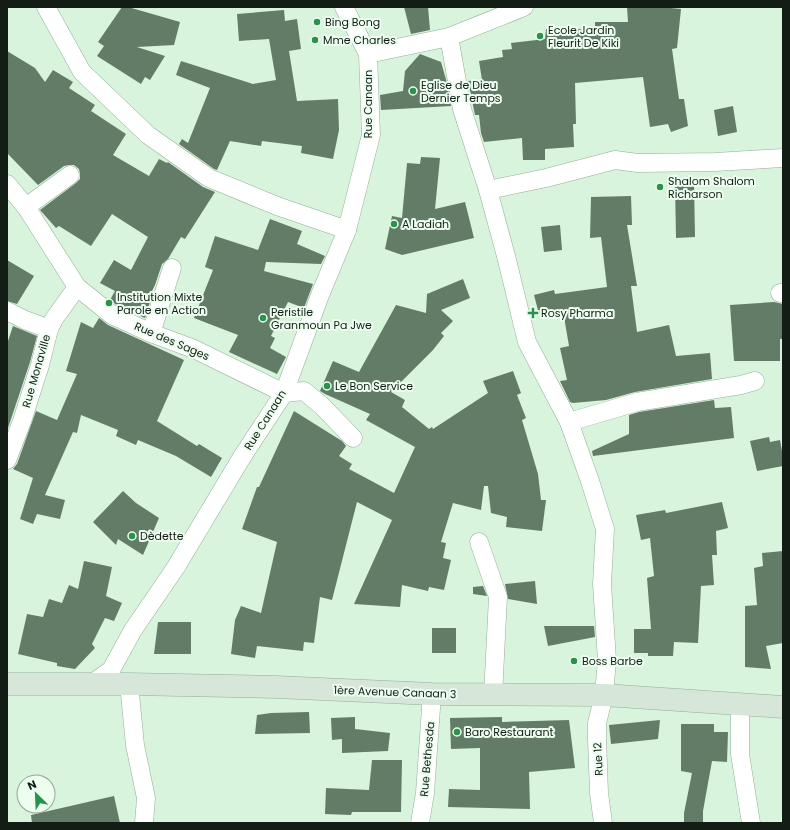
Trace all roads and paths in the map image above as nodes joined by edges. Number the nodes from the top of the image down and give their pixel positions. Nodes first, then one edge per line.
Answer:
1 (46, 7) edge
2 (344, 7) edge
3 (524, 7) edge
4 (449, 37) junction
5 (368, 54) junction
6 (783, 158) edge
7 (70, 175) dead end
8 (7, 184) edge
9 (488, 190) junction
10 (26, 207) junction
11 (347, 230) junction
12 (172, 268) dead end
13 (77, 287) junction
14 (7, 311) edge
15 (49, 329) junction
16 (151, 333) junction
17 (755, 381) dead end
18 (284, 393) junction
19 (569, 422) junction
20 (353, 438) dead end
21 (7, 460) edge
22 (479, 542) dead end
23 (7, 684) edge
24 (129, 684) junction
25 (90, 685) junction
26 (432, 694) junction
27 (493, 696) junction
28 (604, 696) junction
29 (740, 705) junction
30 (783, 707) edge
31 (144, 823) edge
32 (420, 823) edge
33 (603, 823) edge
34 (751, 823) edge

1 - 11 street
2 - 5 street, Rue Canaan
3 - 4 street
4 - 5 street
4 - 9 street, Rue 12
5 - 11 street, Rue Canaan
6 - 9 street
7 - 10 street
8 - 10 street, Rue des Sages
9 - 19 street, Rue 12
10 - 13 street, Rue des Sages
11 - 18 street, Rue Canaan
12 - 16 street
13 - 15 street, Rue Monaville
13 - 16 street, Rue des Sages
14 - 15 street
15 - 21 street, Rue Monaville
16 - 18 street, Rue des Sages
17 - 19 street
18 - 20 street
18 - 25 street, Rue Canaan
19 - 28 street, Rue 12
22 - 27 street
23 - 25 main road, 1ère Avenue Canaan 3
24 - 25 main road, 1ère Avenue Canaan 3
24 - 26 main road, 1ère Avenue Canaan 3
24 - 31 street
26 - 27 main road, 1ère Avenue Canaan 3
26 - 32 street, Rue Bethesda
27 - 28 main road, 1ère Avenue Canaan 3
28 - 29 main road, 1ère Avenue Canaan 3
28 - 33 street, Rue 12
29 - 30 main road, 1ère Avenue Canaan 3
29 - 34 street

